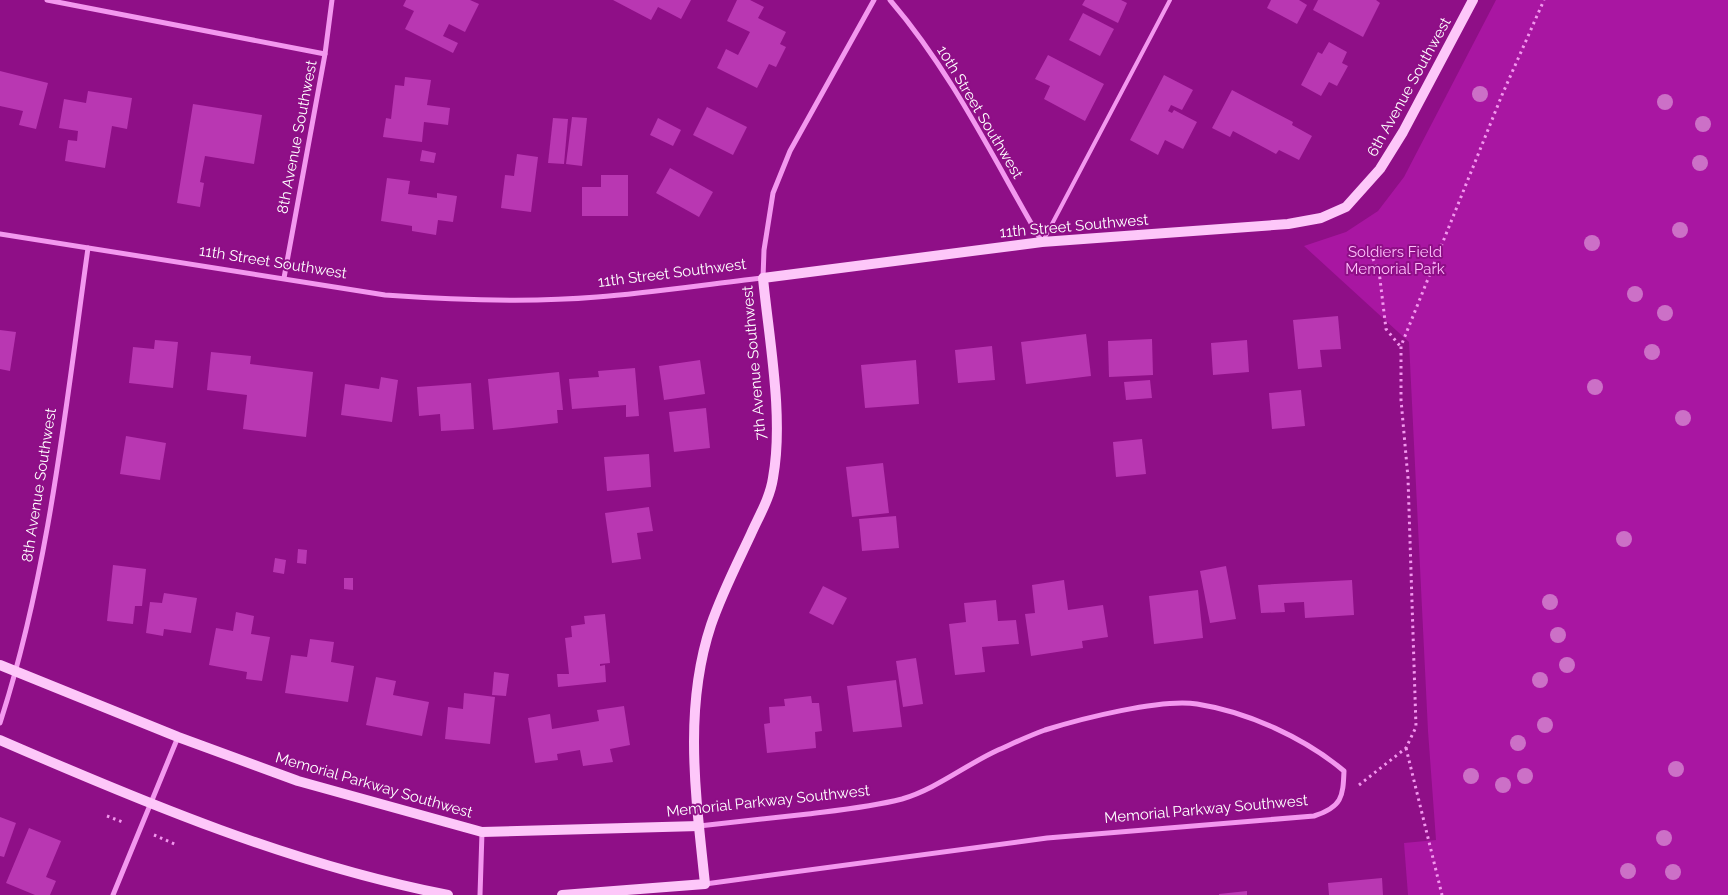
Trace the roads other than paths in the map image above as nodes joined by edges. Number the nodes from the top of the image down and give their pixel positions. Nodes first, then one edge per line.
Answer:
1 (47, 0) edge
2 (332, 0) edge
3 (874, 0) edge
4 (890, 0) edge
5 (1170, 0) edge
6 (1473, 0) edge
7 (325, 54) junction
8 (1346, 207) joint
9 (0, 234) edge
10 (1042, 242) junction
11 (88, 248) junction
12 (284, 278) junction
13 (763, 278) junction
14 (0, 665) edge
15 (17, 671) junction
16 (0, 723) edge
17 (178, 736) junction
18 (0, 740) edge
19 (149, 805) junction
20 (699, 826) junction
21 (482, 832) junction
22 (705, 884) junction
23 (113, 895) edge
24 (448, 895) edge
25 (480, 895) edge
26 (562, 895) edge

1 - 7 street
2 - 7 street, 8th Avenue Southwest
3 - 13 street, 7th Avenue Southwest
4 - 10 street, 10th Street Southwest
5 - 10 lane
6 - 8 street, 6th Avenue Southwest
7 - 12 street, 8th Avenue Southwest
8 - 10 street, 11th Street Southwest
9 - 11 street, 11th Street Southwest
10 - 13 street, 11th Street Southwest
11 - 12 street, 11th Street Southwest
11 - 15 street, 8th Avenue Southwest
12 - 13 street, 11th Street Southwest
13 - 20 street, 7th Avenue Southwest
14 - 15 street, Memorial Parkway Southwest
15 - 16 street, 8th Avenue Southwest
15 - 17 street, Memorial Parkway Southwest
17 - 19 street
17 - 21 street, Memorial Parkway Southwest
18 - 19 street
19 - 23 street
19 - 24 street
20 - 21 street, Memorial Parkway Southwest
20 - 22 street, 7th Avenue Southwest
20 - 22 street, Memorial Parkway Southwest
21 - 25 street
22 - 26 street, Memorial Parkway Southwest

